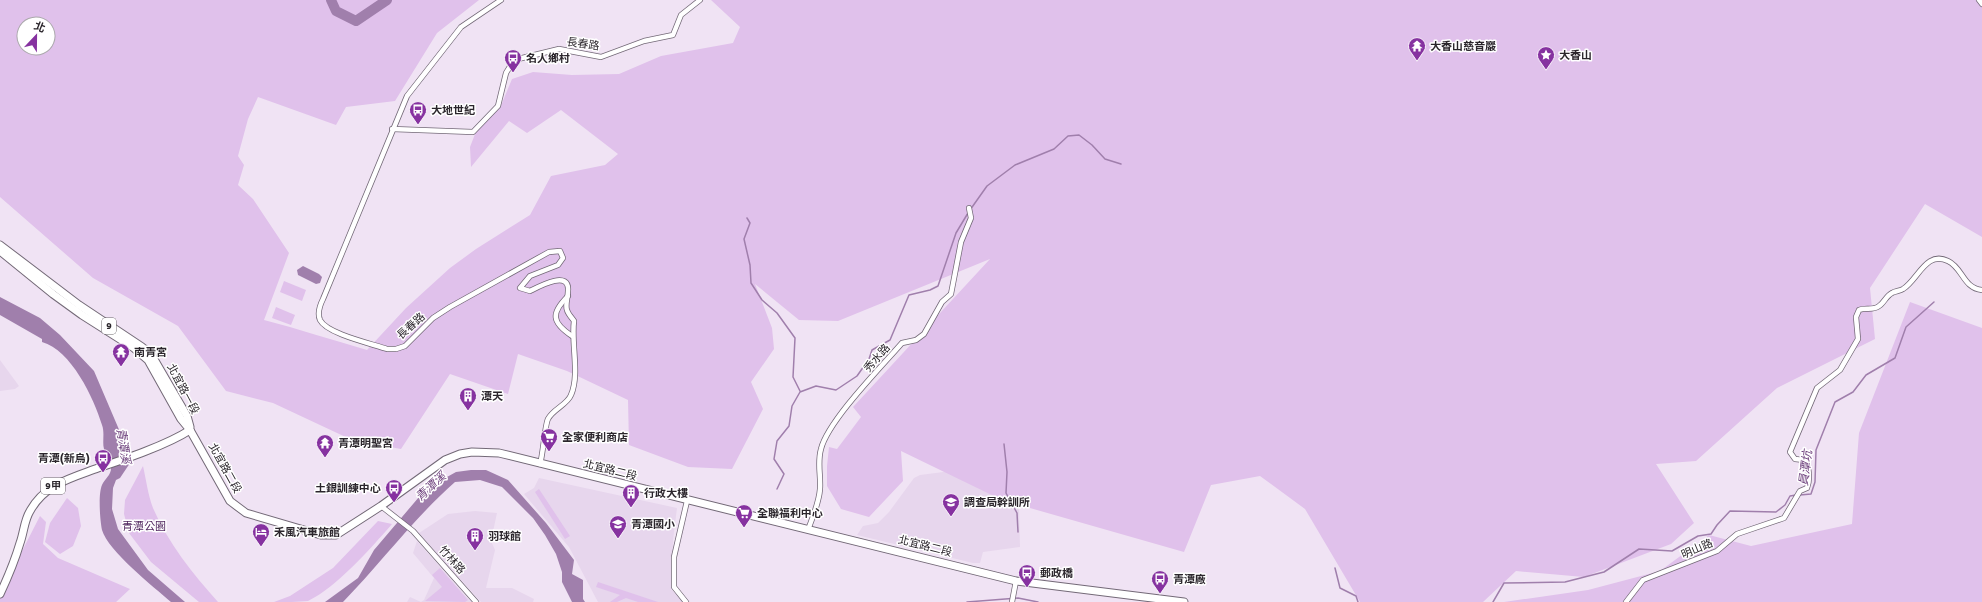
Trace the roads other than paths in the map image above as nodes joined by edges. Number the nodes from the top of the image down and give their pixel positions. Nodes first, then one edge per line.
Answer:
1 (501, 0) edge
2 (700, 0) edge
3 (1979, 0) edge
4 (1982, 4) edge
5 (392, 129) junction
6 (969, 208) dead end
7 (0, 245) edge
8 (0, 251) edge
9 (1982, 290) edge
10 (568, 296) junction
11 (572, 336) junction
12 (190, 430) junction
13 (540, 464) junction
14 (687, 501) junction
15 (381, 506) junction
16 (808, 530) junction
17 (1015, 584) junction
18 (0, 594) edge
19 (476, 602) edge
20 (686, 602) edge
21 (1012, 602) edge
22 (1184, 602) edge
23 (1626, 602) edge

1 - 5 street, 長春路
2 - 5 street, 長春路
3 - 4 street
5 - 10 street, 長春路
6 - 16 street, 秀水路
7 - 12 main road, 北宜路一段 / 9
8 - 12 main road, 北宜路一段 / 9
9 - 23 street, 明山路
10 - 11 street, 長春路
10 - 11 street
11 - 13 street, 長春路
12 - 15 main road, 北宜路二段 / 9
12 - 18 main road, 9甲
13 - 14 main road, 北宜路二段 / 9
13 - 15 main road, 北宜路二段 / 9
14 - 16 main road, 北宜路二段 / 9
14 - 20 street
15 - 19 street, 竹林路
16 - 17 main road, 北宜路二段 / 9
17 - 21 street
17 - 22 main road, 北宜路二段 / 9

